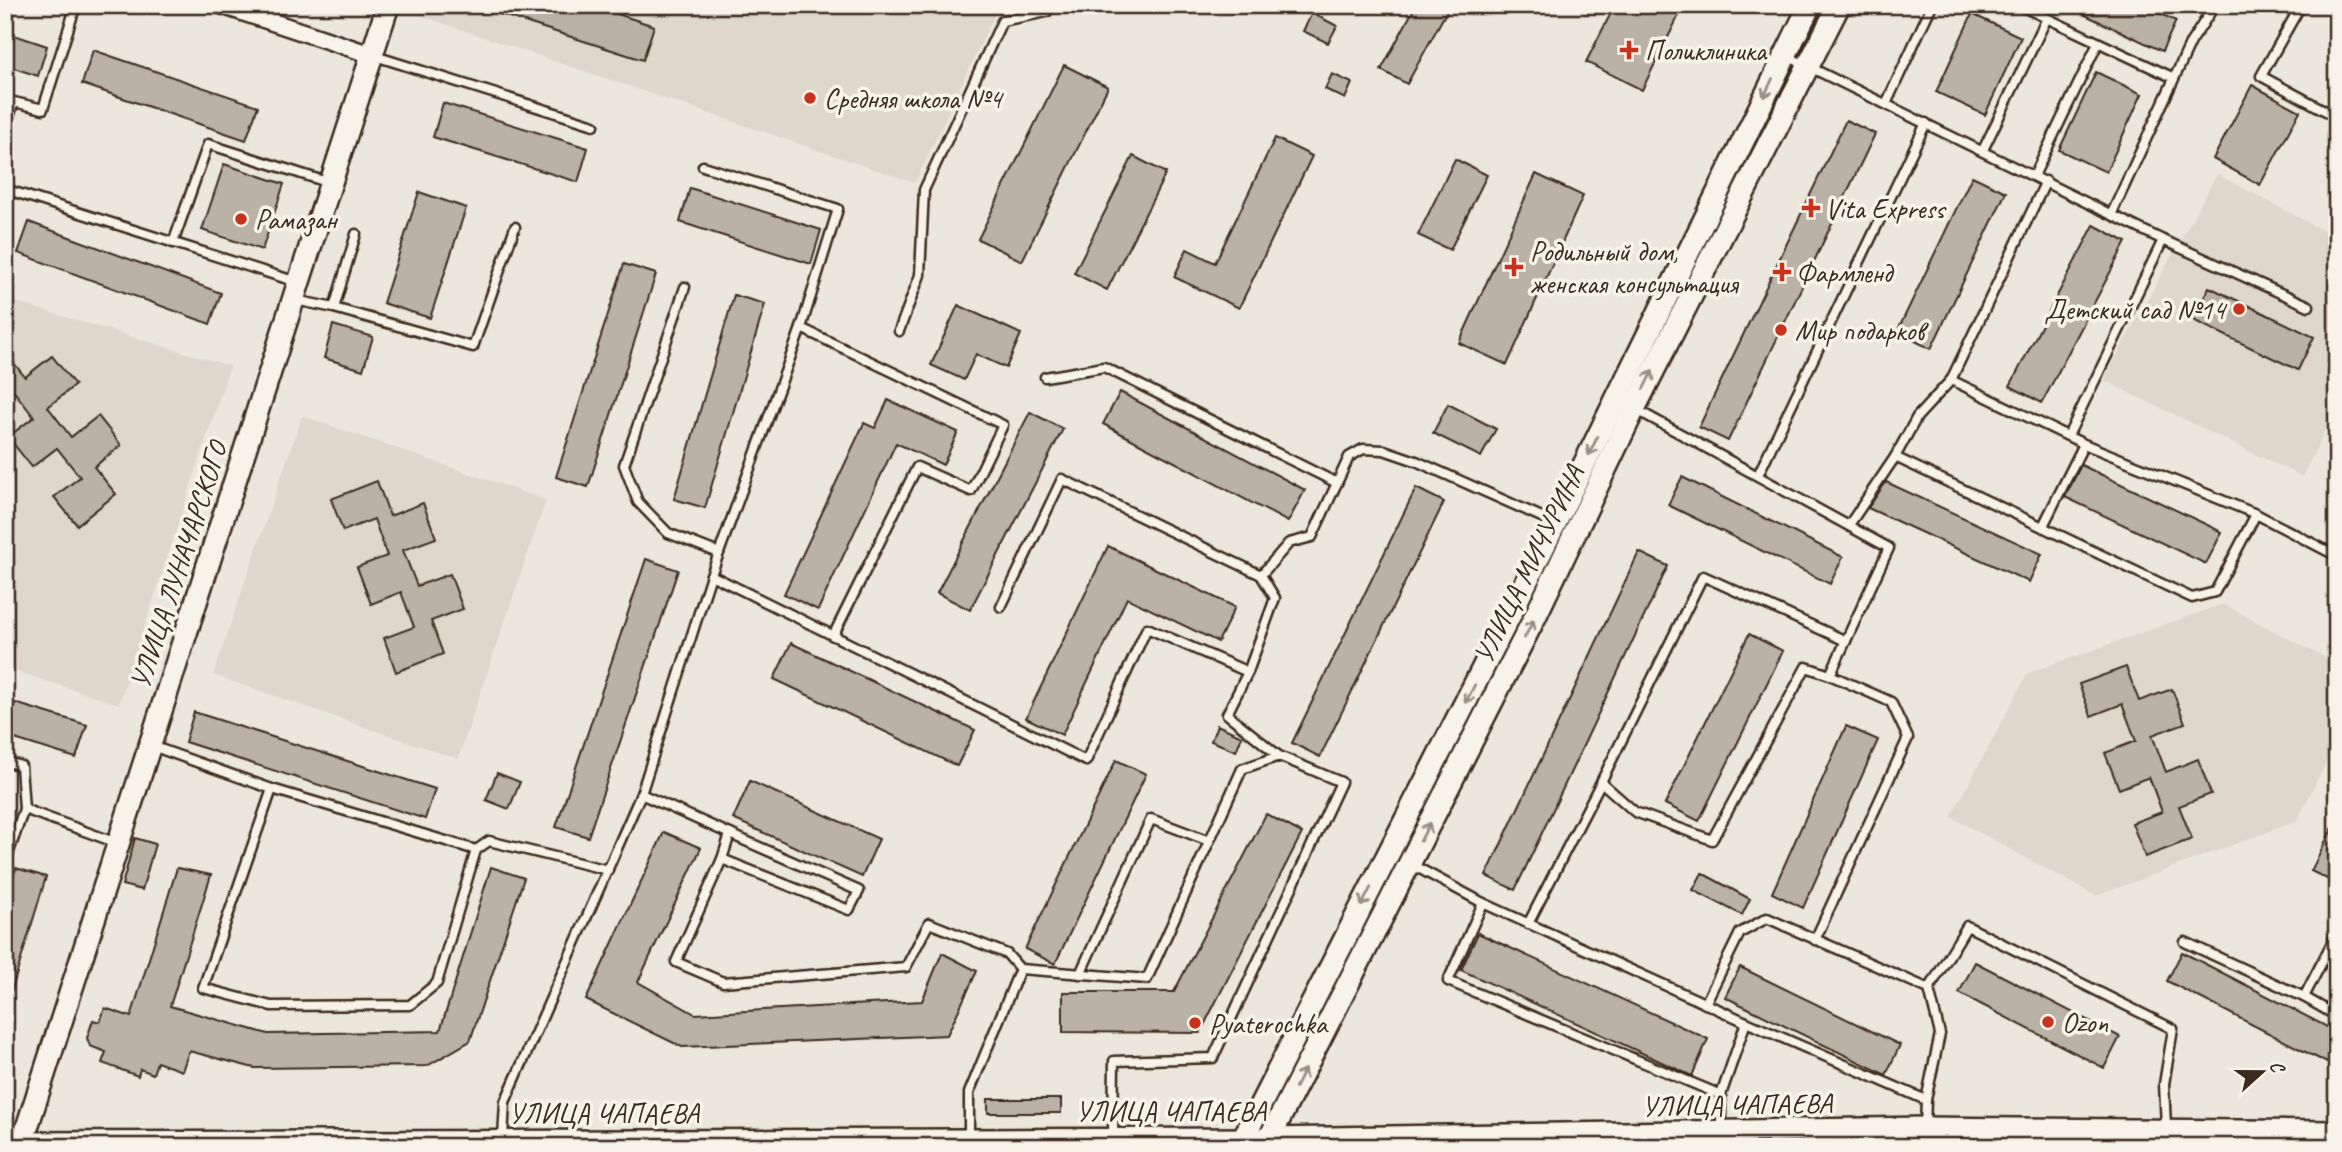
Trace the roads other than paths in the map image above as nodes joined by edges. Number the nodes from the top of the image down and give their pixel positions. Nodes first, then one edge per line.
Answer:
1 (76, 5) edge
2 (221, 5) edge
3 (388, 5) edge
4 (1050, 5) edge
5 (1810, 5) edge
6 (1839, 5) edge
7 (1932, 5) edge
8 (2019, 5) edge
9 (2215, 5) edge
10 (2301, 5) edge
11 (246, 9) edge
12 (2047, 18) junction
13 (2098, 43) junction
14 (372, 55) junction
15 (1785, 55) junction
16 (1807, 66) junction
17 (2174, 78) junction
18 (10, 101) edge
19 (1886, 104) junction
20 (2337, 117) edge
21 (1926, 123) junction
22 (594, 125) dead end
23 (5, 128) edge
24 (1983, 150) junction
25 (703, 166) dead end
26 (2034, 176) junction
27 (2046, 181) junction
28 (330, 183) junction
29 (5, 189) edge
30 (2112, 213) junction
31 (515, 227) dead end
32 (356, 234) dead end
33 (2163, 240) junction
34 (173, 243) junction
35 (685, 287) dead end
36 (295, 291) junction
37 (2309, 306) dead end
38 (334, 309) junction
39 (801, 328) junction
40 (899, 331) dead end
41 (1045, 377) dead end
42 (1951, 380) junction
43 (1634, 409) junction
44 (2068, 436) junction
45 (2084, 444) junction
46 (1895, 457) junction
47 (1758, 475) junction
48 (1336, 483) junction
49 (2256, 514) junction
50 (1555, 523) junction
51 (1849, 525) junction
52 (2043, 526) junction
53 (719, 553) junction
54 (2337, 556) edge
55 (711, 575) junction
56 (1261, 575) junction
57 (1001, 607) dead end
58 (833, 636) junction
59 (1846, 640) junction
60 (1248, 672) junction
61 (1830, 675) junction
62 (149, 746) junction
63 (1279, 756) junction
64 (5, 761) edge
65 (1601, 782) junction
66 (272, 789) junction
67 (641, 794) junction
68 (24, 810) junction
69 (730, 834) junction
70 (1209, 841) junction
71 (118, 843) junction
72 (476, 850) junction
73 (722, 859) junction
74 (1409, 862) junction
75 (5, 863) edge
76 (608, 870) junction
77 (1483, 903) junction
78 (1528, 924) junction
79 (2337, 933) edge
80 (1815, 940) junction
81 (2185, 942) dead end
82 (1020, 969) junction
83 (1080, 974) junction
84 (1929, 989) junction
85 (2304, 997) junction
86 (1705, 1004) junction
87 (2337, 1017) edge
88 (1746, 1022) junction
89 (1721, 1095) junction
90 (1926, 1100) junction
91 (1925, 1128) junction
92 (2167, 1130) junction
93 (1721, 1132) junction
94 (2337, 1132) edge
95 (1864, 1138) edge
96 (969, 1140) junction
97 (1114, 1140) junction
98 (503, 1142) junction
99 (1382, 1142) edge
100 (14, 1143) edge
101 (1241, 1143) edge
102 (1268, 1143) edge
103 (374, 1144) edge
104 (769, 1144) edge

1 - 18 lane
2 - 11 street
3 - 14 street, УЛИЦА ЛУНАЧАРСКОГО
4 - 40 lane
5 - 15 street, УЛИЦА МИЧУРИНА
6 - 16 street, УЛИЦА МИЧУРИНА
7 - 19 lane
8 - 12 lane
9 - 17 lane
10 - 20 lane
11 - 14 street
12 - 13 lane
12 - 24 lane
13 - 17 lane
13 - 26 lane
14 - 22 lane
14 - 28 street, УЛИЦА ЛУНАЧАРСКОГО
15 - 16 lane
15 -> 50 street, УЛИЦА МИЧУРИНА
16 - 19 lane
43 -> 16 street, УЛИЦА МИЧУРИНА
17 - 30 lane
18 - 23 lane
19 - 21 lane
21 - 24 lane
21 - 47 lane
24 - 26 lane
25 - 39 lane
26 - 27 lane
27 - 30 lane
27 - 42 lane
28 - 34 lane
28 - 36 street, УЛИЦА ЛУНАЧАРСКОГО
29 - 34 lane
30 - 33 lane
31 - 38 lane
32 - 38 lane
33 - 37 lane
33 - 44 lane
34 - 36 lane
35 - 53 lane
36 - 38 lane
36 - 62 street, УЛИЦА ЛУНАЧАРСКОГО
39 - 53 lane
39 - 58 lane
41 - 48 lane
42 - 44 lane
42 - 46 lane
43 - 47 lane
74 -> 43 street, УЛИЦА МИЧУРИНА
44 - 45 lane
45 - 49 lane
45 - 52 lane
46 - 51 lane
46 - 52 lane
47 - 51 lane
48 - 50 lane
48 - 56 lane
49 - 52 lane
49 - 54 lane
50 -> 101 street, УЛИЦА МИЧУРИНА
51 - 59 lane
53 - 55 lane
55 - 58 lane
55 - 67 lane
56 - 57 lane
56 - 60 lane
58 - 60 lane
59 - 61 lane
59 - 65 lane
60 - 63 lane
61 - 65 lane
61 - 80 lane
62 - 66 lane
62 - 71 street, УЛИЦА ЛУНАЧАРСКОГО
63 - 70 lane
63 - 97 lane
64 - 68 lane
65 - 78 lane
66 - 72 lane
66 - 72 lane
67 - 69 lane
67 - 76 lane
68 - 71 lane
68 - 75 lane
69 - 73 lane
69 - 73 lane
70 - 83 lane
70 - 83 lane
71 - 100 street, УЛИЦА ЛУНАЧАРСКОГО
72 - 76 lane
73 - 82 lane
74 - 77 lane
102 -> 74 street, УЛИЦА МИЧУРИНА
76 - 98 lane
77 - 78 lane
77 - 89 lane
78 - 86 lane
79 - 85 lane
80 - 84 lane
80 - 86 lane
81 - 85 lane
82 - 83 lane
82 - 96 lane
84 - 90 lane
84 - 92 lane
85 - 87 lane
86 - 88 lane
88 - 89 lane
88 - 90 lane
89 - 93 lane
90 - 91 lane
91 - 92 street, УЛИЦА ЧАПАЕВА
91 - 95 street, УЛИЦА ЧАПАЕВА
92 - 94 street, УЛИЦА ЧАПАЕВА
93 - 95 street, УЛИЦА ЧАПАЕВА
93 - 99 street, УЛИЦА ЧАПАЕВА
96 - 97 street, УЛИЦА ЧАПАЕВА
96 - 104 street, УЛИЦА ЧАПАЕВА
97 - 101 street, УЛИЦА ЧАПАЕВА
98 - 103 street, УЛИЦА ЧАПАЕВА
98 - 104 street, УЛИЦА ЧАПАЕВА
99 - 102 street, УЛИЦА ЧАПАЕВА
100 - 103 street, УЛИЦА ЧАПАЕВА
101 - 102 street, УЛИЦА ЧАПАЕВА

